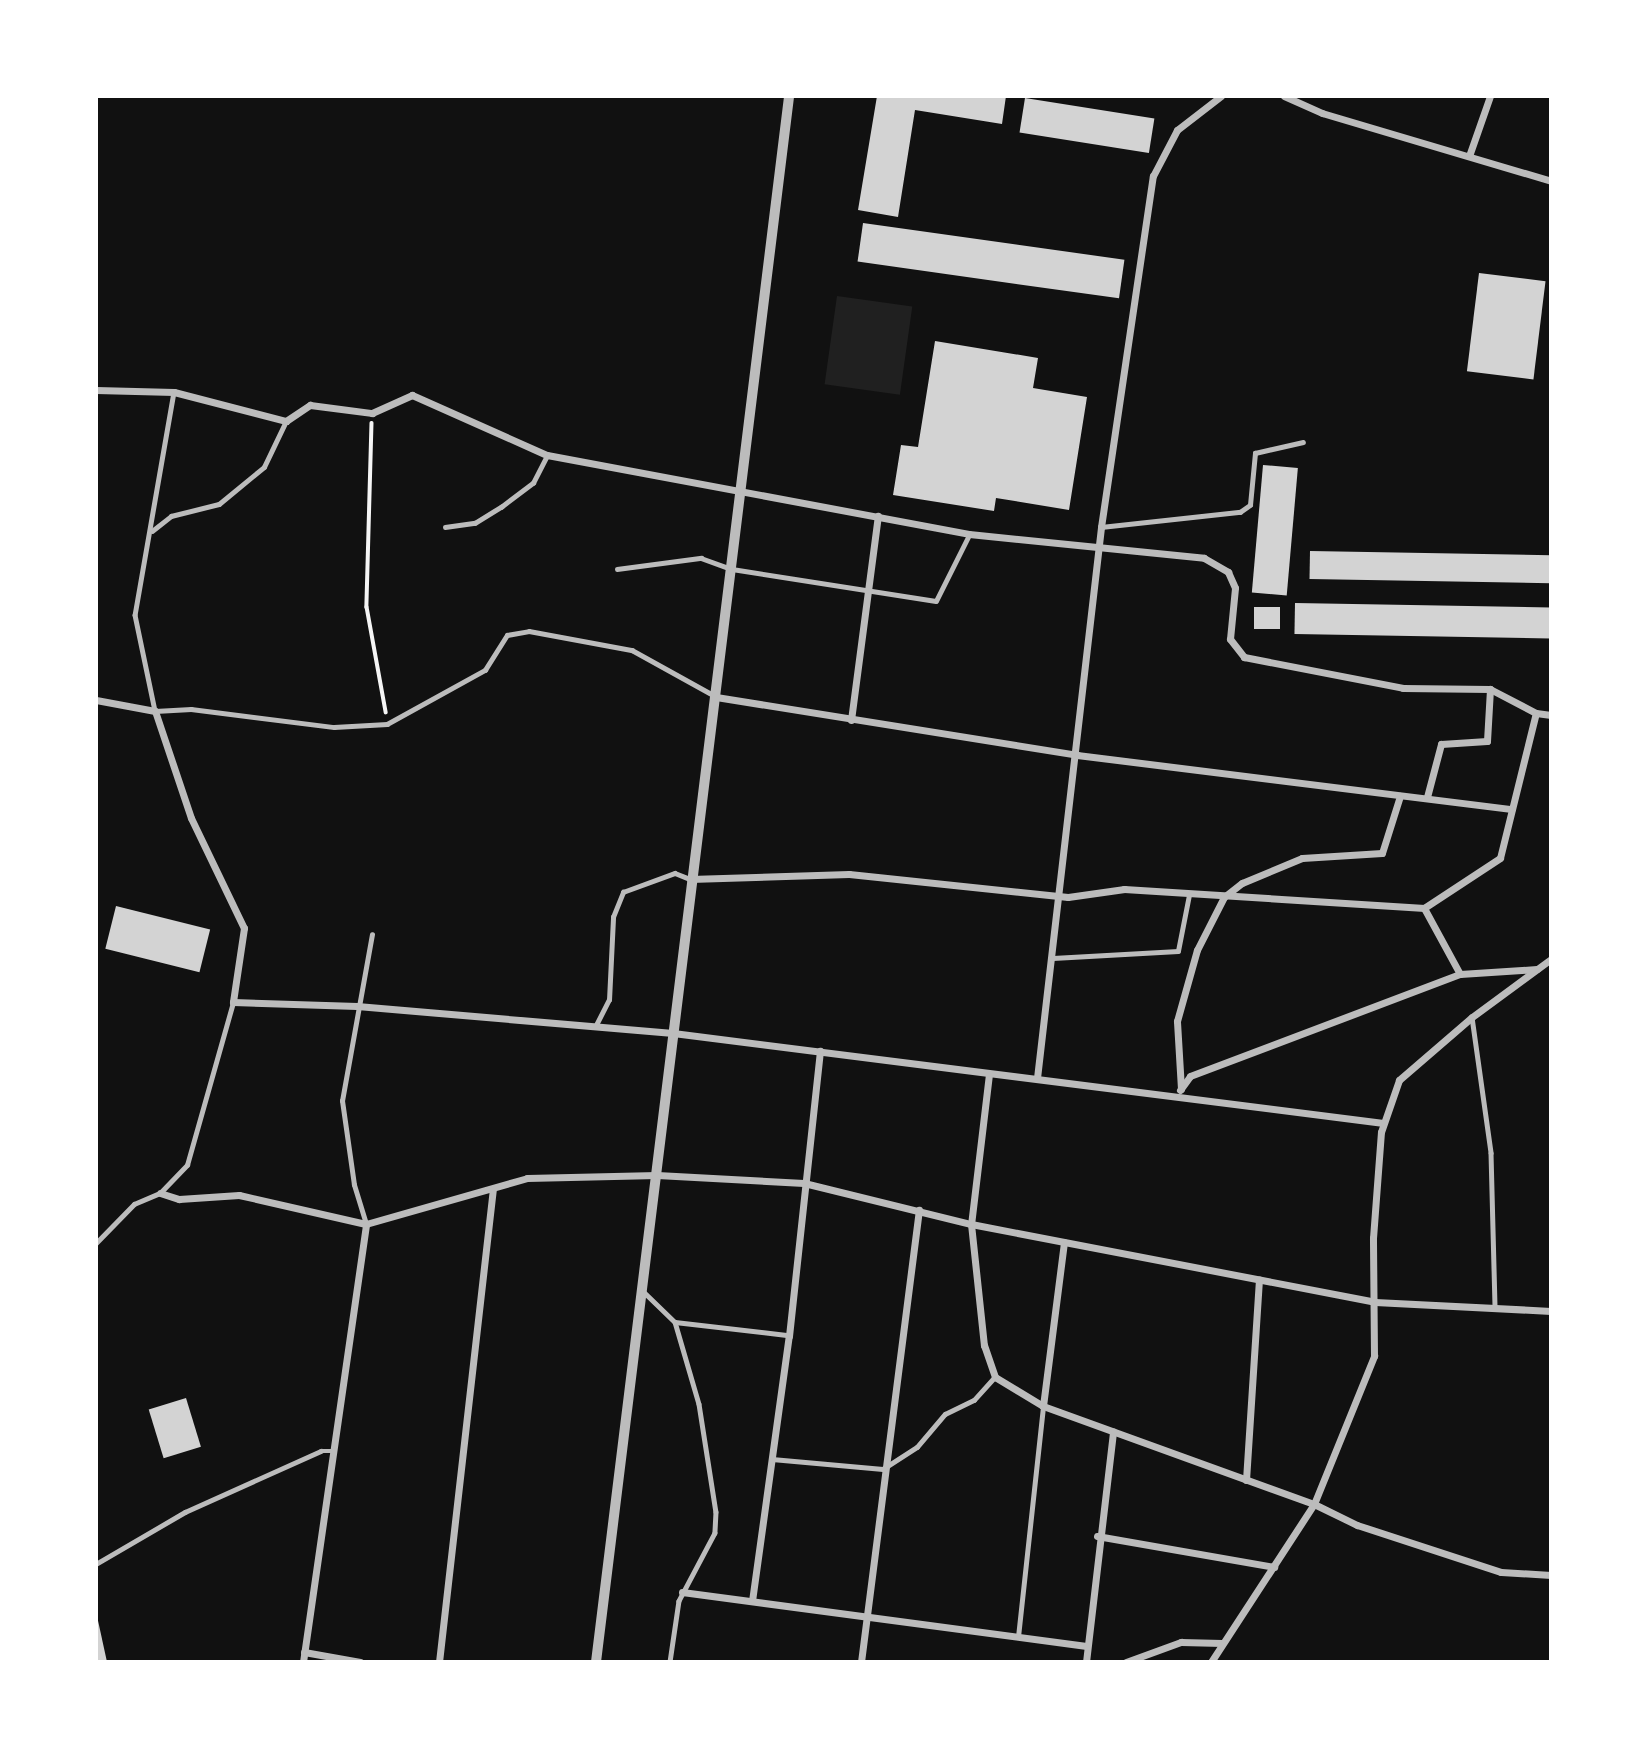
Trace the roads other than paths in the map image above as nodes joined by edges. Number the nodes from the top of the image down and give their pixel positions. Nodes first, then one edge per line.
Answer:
1 (789, 96) edge
2 (1221, 96) edge
3 (1284, 96) edge
4 (1490, 96) edge
5 (1468, 156) junction
6 (1551, 181) edge
7 (96, 390) edge
8 (174, 392) junction
9 (286, 421) junction
10 (1303, 442) dead end
11 (547, 455) junction
12 (743, 489) junction
13 (878, 516) junction
14 (445, 527) dead end
15 (1101, 527) junction
16 (151, 532) junction
17 (969, 534) junction
18 (1100, 549) junction
19 (617, 569) dead end
20 (732, 569) junction
21 (868, 590) junction
22 (1490, 689) junction
23 (716, 697) junction
24 (96, 700) edge
25 (155, 711) junction
26 (1536, 713) junction
27 (1551, 715) edge
28 (851, 720) junction
29 (1077, 755) junction
30 (1400, 796) junction
31 (1427, 797) junction
32 (1512, 808) junction
33 (690, 879) junction
34 (1189, 895) junction
35 (1060, 897) junction
36 (1224, 897) junction
37 (1424, 908) junction
38 (372, 935) dead end
39 (1053, 958) junction
40 (1551, 959) edge
41 (1538, 969) junction
42 (1460, 974) junction
43 (233, 1002) junction
44 (357, 1006) junction
45 (1472, 1017) junction
46 (595, 1027) junction
47 (673, 1033) junction
48 (820, 1051) junction
49 (989, 1074) junction
50 (1037, 1078) junction
51 (1178, 1093) junction
52 (1383, 1123) junction
53 (657, 1175) junction
54 (804, 1182) junction
55 (493, 1189) junction
56 (160, 1193) junction
57 (919, 1210) junction
58 (366, 1224) junction
59 (971, 1224) junction
60 (1064, 1242) junction
61 (96, 1243) edge
62 (1259, 1279) junction
63 (643, 1291) junction
64 (1376, 1301) junction
65 (1495, 1309) junction
66 (1551, 1311) edge
67 (675, 1322) junction
68 (789, 1336) junction
69 (995, 1377) junction
70 (1043, 1406) junction
71 (1113, 1432) junction
72 (332, 1451) junction
73 (769, 1459) junction
74 (883, 1469) junction
75 (1246, 1480) junction
76 (1314, 1504) junction
77 (1097, 1536) junction
78 (96, 1564) edge
79 (1274, 1567) junction
80 (1551, 1576) edge
81 (682, 1592) junction
82 (752, 1601) junction
83 (866, 1617) junction
84 (1018, 1638) junction
85 (1222, 1643) junction
86 (1086, 1646) junction
87 (304, 1652) junction
88 (303, 1662) edge
89 (360, 1662) edge
90 (439, 1662) edge
91 (596, 1662) edge
92 (670, 1662) edge
93 (861, 1662) edge
94 (1086, 1662) edge
95 (1125, 1662) edge
96 (1211, 1662) edge

1 - 12 street
2 - 15 street
3 - 5 street
4 - 5 street
5 - 6 street
7 - 8 street
8 - 9 street
8 - 16 lane
9 - 11 street
9 - 16 lane
10 - 15 lane
11 - 12 street
11 - 14 lane
12 - 13 street
12 - 20 street
13 - 17 street
13 - 21 street
15 - 18 street
16 - 25 lane
17 - 18 street
17 - 21 lane
18 - 22 street
18 - 29 street
19 - 20 lane
20 - 21 lane
20 - 23 street
21 - 28 street
22 - 26 street
22 - 31 street
23 - 25 lane
23 - 28 street
23 - 33 street
24 - 25 street
25 - 43 street
26 - 27 street
26 - 32 street
28 - 29 street
29 - 30 street
29 - 35 street
30 - 31 street
30 - 36 street
31 - 32 street
32 - 37 street
33 - 35 street
33 - 46 lane
33 - 47 street
34 - 35 street
34 - 36 street
34 - 39 lane
35 - 39 street
36 - 37 street
36 - 51 street
37 - 42 street
38 - 44 lane
39 - 50 street
40 - 41 street
41 - 42 street
41 - 45 street
42 - 51 street
43 - 44 street
43 - 56 lane
44 - 46 street
44 - 58 lane
45 - 52 street
45 - 65 lane
46 - 47 street
47 - 48 street
47 - 53 street
48 - 49 street
48 - 54 street
49 - 50 street
49 - 59 street
50 - 51 street
51 - 52 street
52 - 64 street
53 - 54 street
53 - 55 street
53 - 63 street
54 - 57 street
54 - 68 street
55 - 58 street
55 - 90 street
56 - 58 street
56 - 61 lane
57 - 59 street
57 - 74 street
58 - 72 street
59 - 60 street
59 - 69 street
60 - 62 street
60 - 70 street
62 - 64 street
62 - 75 street
63 - 67 lane
63 - 91 street
64 - 65 street
64 - 76 street
65 - 66 street
67 - 68 lane
67 - 81 lane
68 - 73 street
69 - 70 street
69 - 74 lane
70 - 71 street
70 - 84 lane
71 - 75 street
71 - 77 street
72 - 78 lane
72 - 87 street
73 - 74 lane
73 - 82 street
74 - 83 street
75 - 76 street
76 - 79 street
76 - 80 street
77 - 79 street
77 - 86 street
79 - 85 street
81 - 82 street
81 - 92 lane
82 - 83 street
83 - 84 street
83 - 93 street
84 - 86 street
85 - 95 street
85 - 96 street
86 - 94 street
87 - 88 street
87 - 89 street

